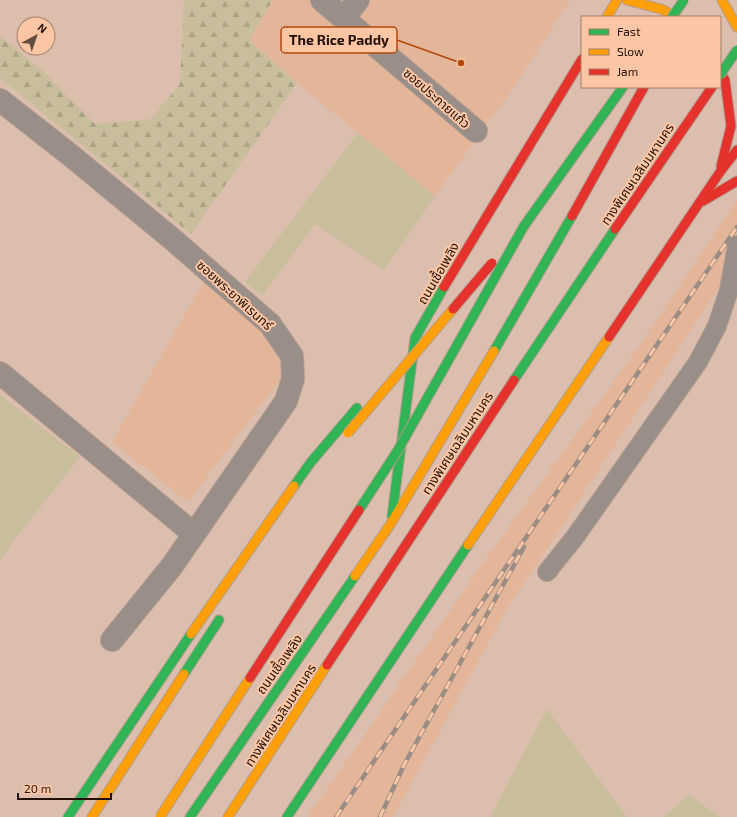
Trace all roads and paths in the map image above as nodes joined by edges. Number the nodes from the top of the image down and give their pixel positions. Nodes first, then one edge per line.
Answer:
1 (322, 0) edge
2 (358, 0) edge
3 (617, 0) edge
4 (627, 0) edge
5 (684, 0) edge
6 (692, 0) edge
7 (722, 0) edge
8 (608, 16) edge
9 (671, 16) edge
10 (673, 16) edge
11 (683, 16) edge
12 (344, 18) junction
13 (737, 28) edge
14 (737, 50) edge
15 (581, 61) edge
16 (721, 74) edge
17 (721, 74) edge
18 (622, 88) edge
19 (643, 88) edge
20 (711, 88) edge
21 (0, 100) edge
22 (476, 131) dead end
23 (737, 150) edge
24 (720, 172) junction
25 (737, 181) edge
26 (700, 203) junction
27 (524, 226) junction
28 (737, 245) edge
29 (415, 338) junction
30 (405, 350) dead end
31 (0, 374) edge
32 (360, 403) dead end
33 (343, 440) dead end
34 (390, 525) junction
35 (194, 534) junction
36 (547, 572) dead end
37 (223, 614) dead end
38 (112, 640) dead end
39 (68, 817) edge
40 (92, 817) edge
41 (160, 817) edge
42 (190, 817) edge
43 (228, 817) edge
44 (287, 817) edge

1 - 12 street, ซอยประกายแก้ว
2 - 12 street
3 - 8 main road
4 - 9 main road
5 - 10 main road, bridge
6 - 11 main road
7 - 13 main road
12 - 22 street, ซอยประกายแก้ว
14 - 16 main road, bridge
15 - 29 main road, ถนนเชื้อเพลิง
17 - 24 main road
18 - 27 main road
19 - 34 main road, ถนนเชื้อเพลิง
20 - 43 main road, ทางพิเศษเฉลิมมหานคร
21 - 35 street, ซอยพระยาพิเรนทร์
23 - 24 main road
24 - 26 main road
25 - 26 main road
26 - 44 main road
27 - 33 main road, bridge
27 - 41 main road, bridge
28 - 36 lane
29 - 30 main road
29 - 34 main road, ถนนเชื้อเพลิง
31 - 35 street
32 - 39 main road
34 - 42 main road, ถนนเชื้อเพลิง
35 - 38 street, ซอยพระยาพิเรนทร์
37 - 40 main road

